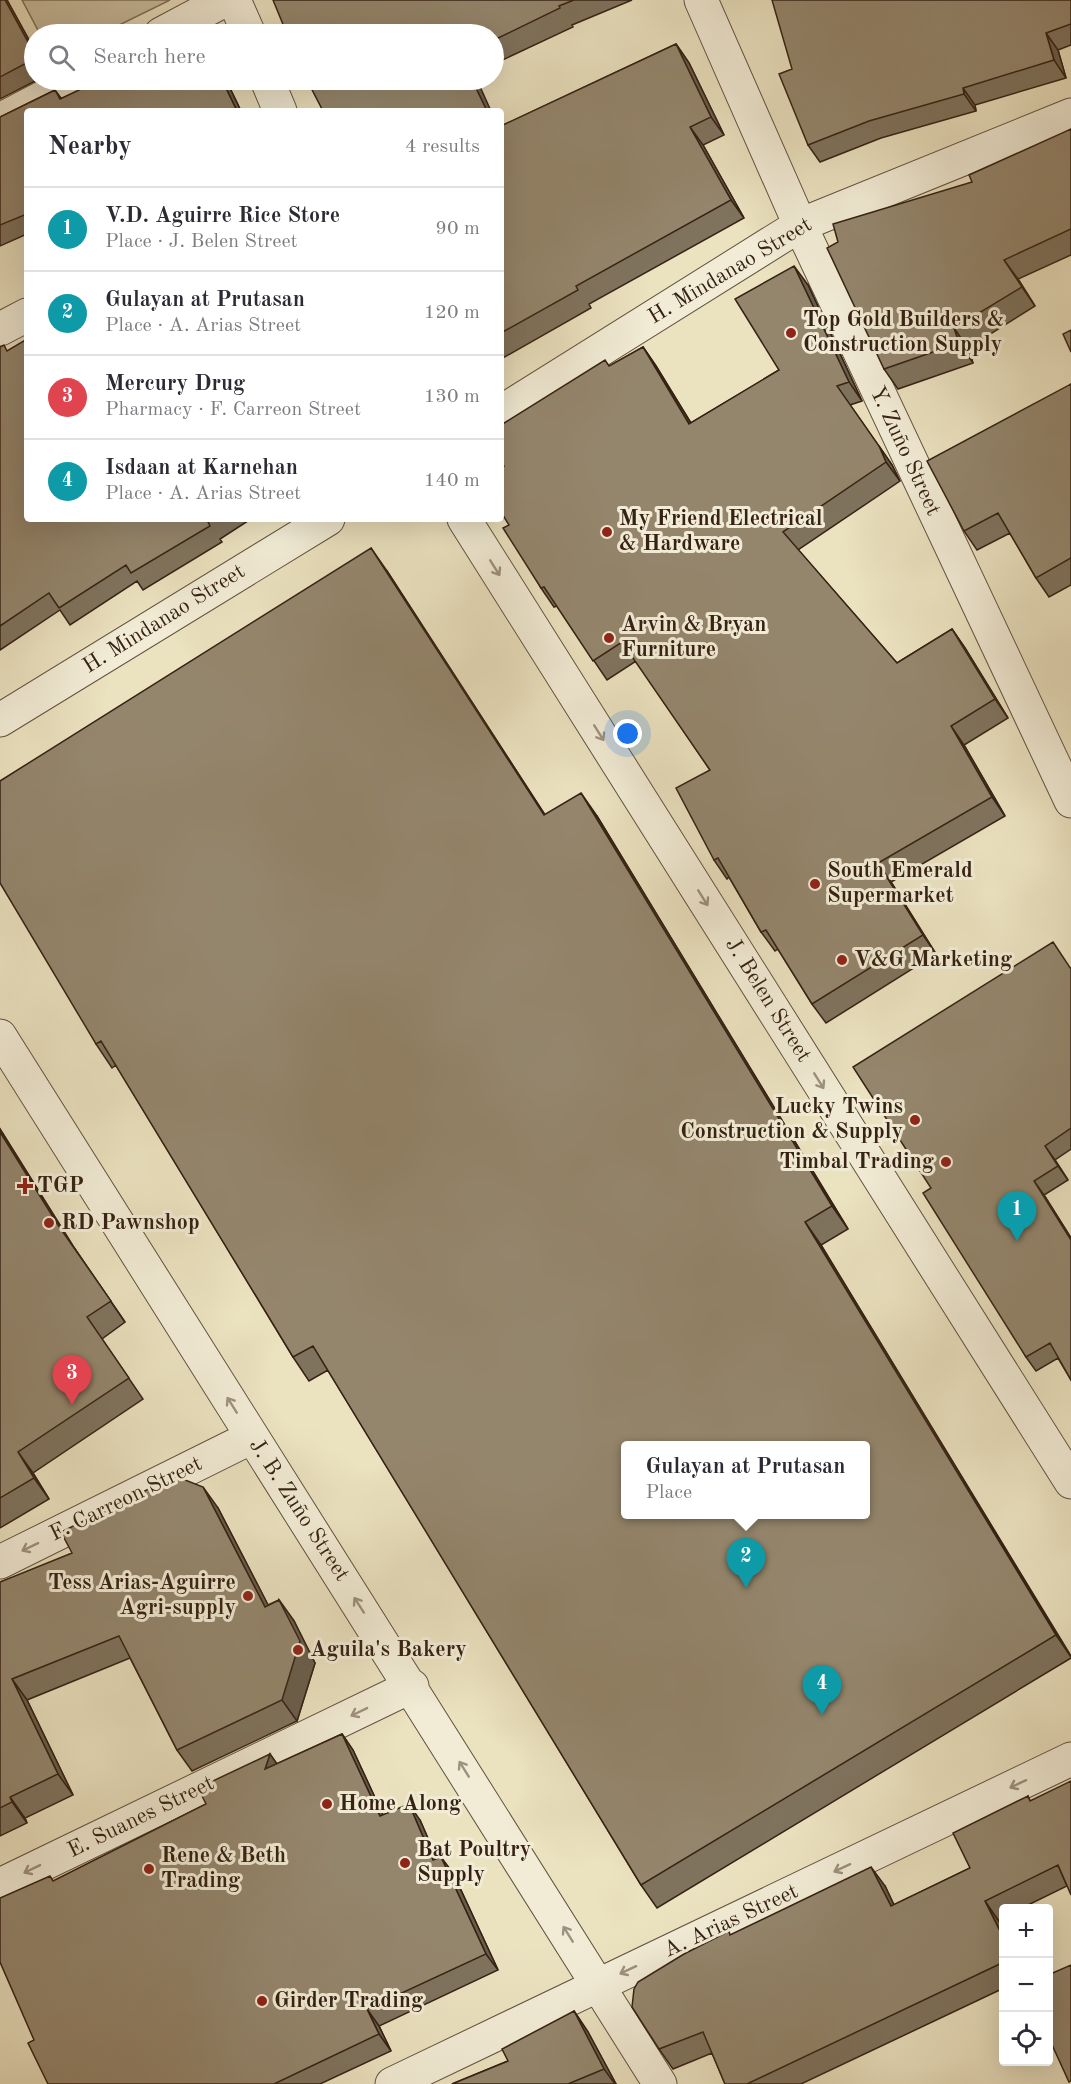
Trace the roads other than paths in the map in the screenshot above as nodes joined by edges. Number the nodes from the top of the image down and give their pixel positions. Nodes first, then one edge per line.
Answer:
1 (225, 0) edge
2 (234, 0) edge
3 (701, 0) edge
4 (180, 24) edge
5 (245, 24) edge
6 (57, 90) edge
7 (271, 90) edge
8 (279, 108) edge
9 (1071, 115) edge
10 (0, 120) edge
11 (800, 225) junction
12 (24, 317) edge
13 (0, 329) edge
14 (504, 410) edge
15 (323, 522) edge
16 (466, 522) edge
17 (0, 720) edge
18 (1071, 801) edge
19 (0, 1036) edge
20 (252, 1437) junction
21 (1071, 1482) edge
22 (0, 1562) edge
23 (412, 1686) junction
24 (1071, 1759) edge
25 (0, 1885) edge
26 (599, 1984) junction
27 (392, 2084) edge
28 (660, 2084) edge

1 - 4 street
2 - 5 street
3 - 11 street, Y. Zuño Street
6 - 10 street
7 - 8 street
9 - 11 street, H. Mindanao Street
11 - 14 street, H. Mindanao Street
11 - 18 street, Y. Zuño Street
12 - 13 street
15 - 17 street, H. Mindanao Street
16 -> 21 street, J. Belen Street
20 -> 19 street, J. B. Zuño Street
20 -> 22 street, F. Carreon Street
23 -> 20 street, J. B. Zuño Street
23 -> 25 street, E. Suanes Street
26 -> 23 street, J. B. Zuño Street
24 -> 26 street, A. Arias Street
26 - 27 street, A. Arias Street
26 - 28 street, J. B. Zuño Street

